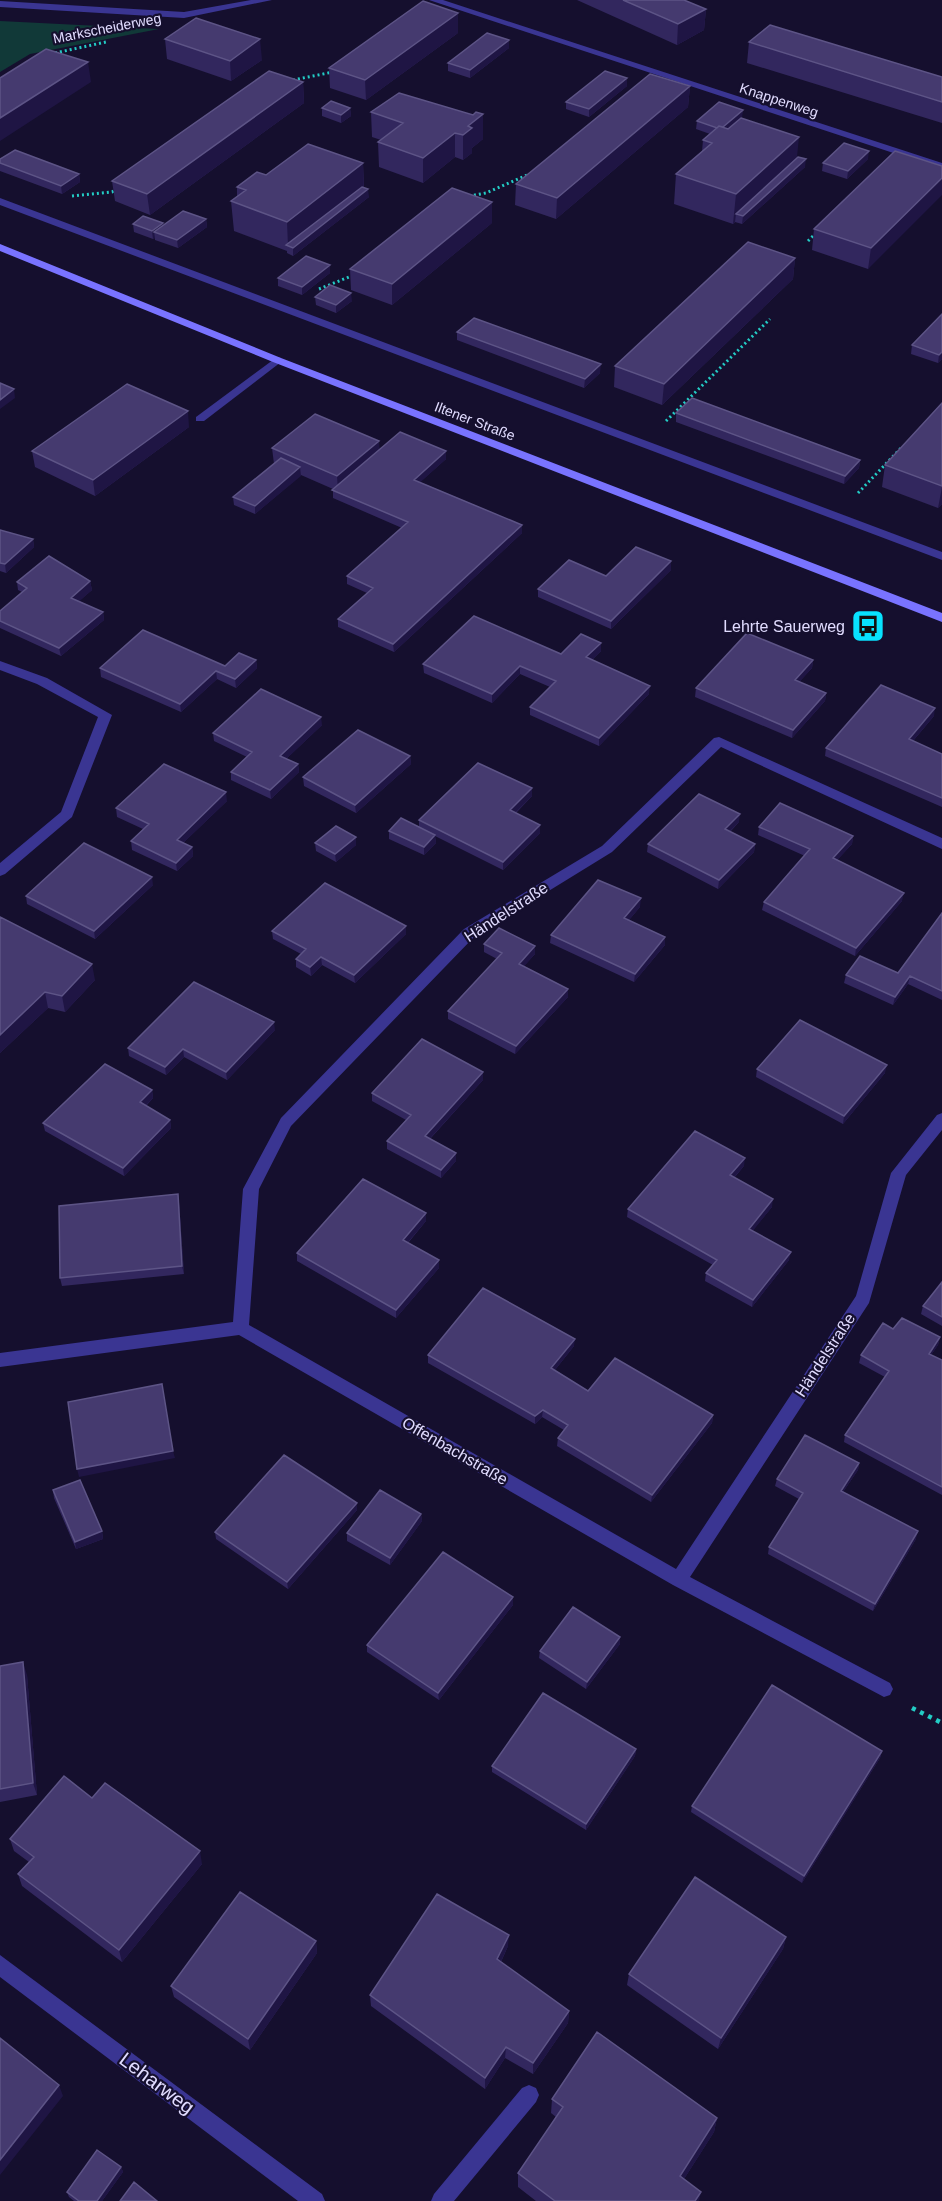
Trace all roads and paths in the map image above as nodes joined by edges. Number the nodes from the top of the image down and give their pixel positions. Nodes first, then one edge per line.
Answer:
1 (267, 0) edge
2 (434, 0) edge
3 (0, 4) edge
4 (115, 41) dead end
5 (47, 54) edge
6 (343, 70) edge
7 (286, 82) edge
8 (942, 166) edge
9 (531, 172) edge
10 (122, 185) edge
11 (467, 197) edge
12 (0, 201) edge
13 (41, 216) junction
14 (816, 232) edge
15 (808, 241) dead end
16 (0, 247) edge
17 (357, 274) edge
18 (288, 309) junction
19 (771, 319) dead end
20 (277, 360) junction
21 (200, 419) dead end
22 (910, 439) edge
23 (644, 442) junction
24 (837, 515) junction
25 (942, 556) edge
26 (942, 618) edge
27 (0, 665) edge
28 (942, 844) edge
29 (0, 871) edge
30 (942, 1119) edge
31 (241, 1328) junction
32 (0, 1360) edge
33 (679, 1580) junction
34 (884, 1689) dead end
35 (0, 1965) edge
36 (529, 2096) dead end
37 (315, 2201) edge
38 (441, 2201) edge

1 - 3 street, Markscheiderweg
2 - 8 street, Knappenweg
4 - 5 path, Markscheiderweg
6 - 7 path
9 - 11 path
10 - 13 path
12 - 13 street
13 - 18 street
14 - 15 path
16 - 20 street, Iltener Straße
17 - 18 path
18 - 23 street
19 - 23 path
20 - 21 street
20 - 26 street, Iltener Straße
22 - 24 path
23 - 24 street
24 - 25 street
27 - 29 street
28 - 31 street, Händelstraße
30 - 33 street, Händelstraße
31 - 32 street
31 - 33 street, Offenbachstraße
33 - 34 street, Offenbachstraße
35 - 37 street, Leharweg
36 - 38 street

